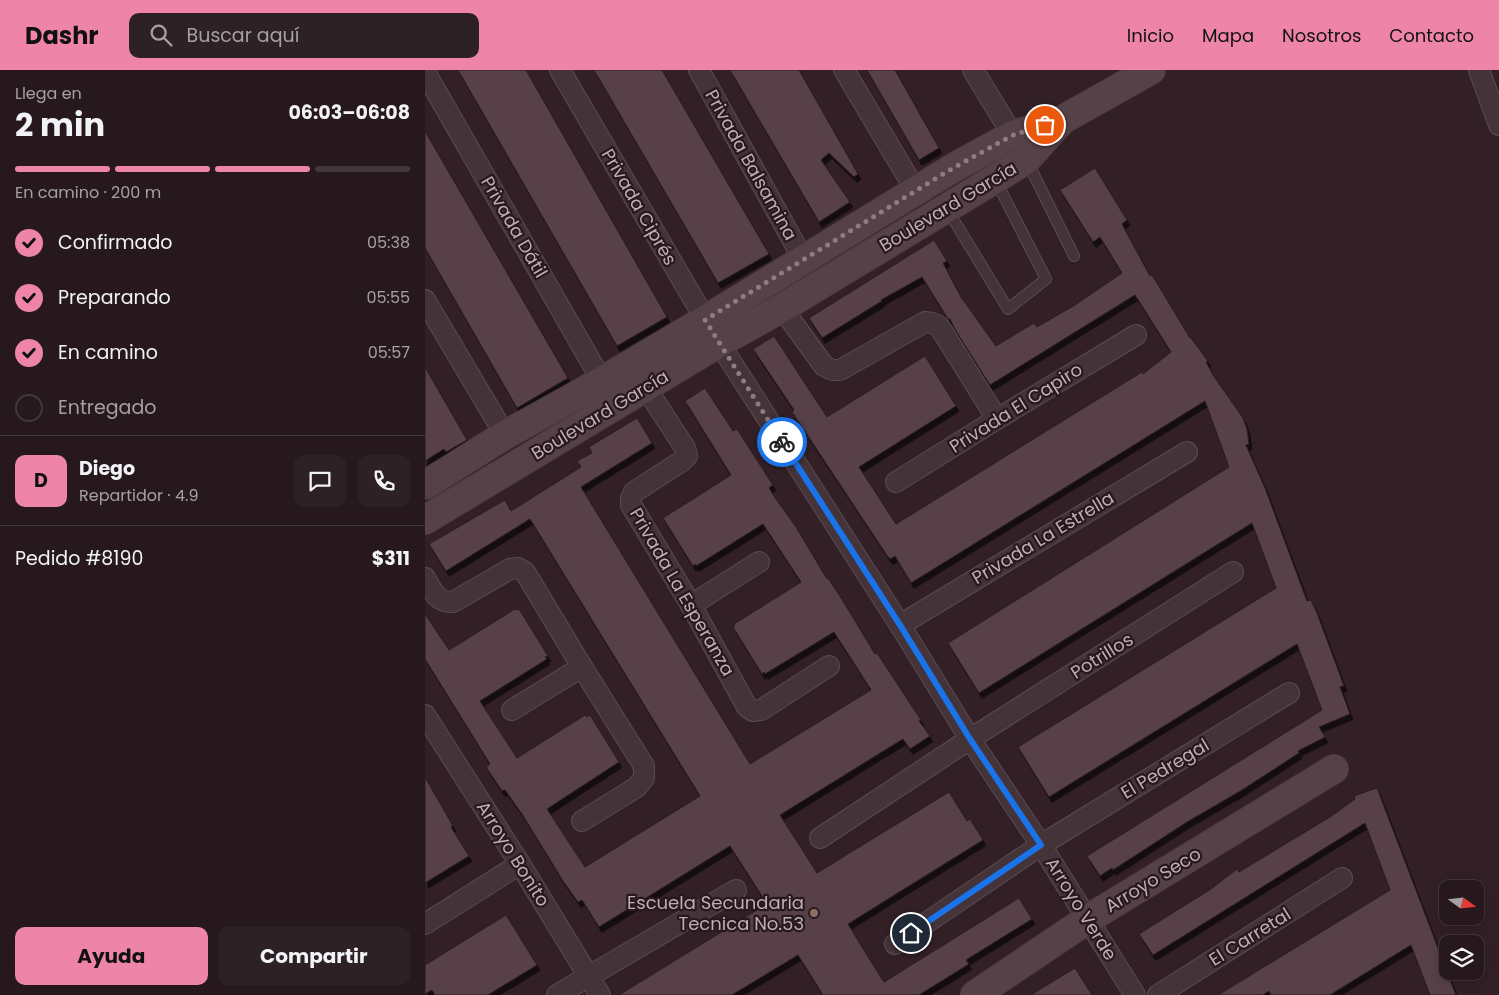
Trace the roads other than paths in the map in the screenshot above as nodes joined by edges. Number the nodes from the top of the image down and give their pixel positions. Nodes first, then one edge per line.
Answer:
1 (560, 70) edge
2 (699, 70) edge
3 (844, 70) edge
4 (973, 70) edge
5 (1479, 70) edge
6 (425, 72) edge
7 (1139, 73) edge
8 (1062, 120) junction
9 (1499, 125) edge
10 (1013, 135) junction
11 (1027, 160) junction
12 (994, 179) junction
13 (916, 191) junction
14 (947, 208) junction
15 (1074, 256) dead end
16 (803, 259) junction
17 (425, 300) edge
18 (783, 308) junction
19 (705, 320) junction
20 (1136, 335) dead end
21 (719, 343) junction
22 (602, 382) junction
23 (646, 388) junction
24 (997, 419) junction
25 (505, 435) junction
26 (1187, 452) dead end
27 (896, 482) dead end
28 (425, 485) edge
29 (425, 520) edge
30 (759, 562) dead end
31 (1233, 572) dead end
32 (425, 578) edge
33 (691, 604) junction
34 (900, 625) junction
35 (829, 666) dead end
36 (582, 667) junction
37 (1289, 693) dead end
38 (512, 710) dead end
39 (425, 714) edge
40 (970, 739) junction
41 (1334, 770) dead end
42 (582, 821) dead end
43 (820, 838) dead end
44 (1041, 845) junction
45 (520, 864) junction
46 (1342, 878) dead end
47 (736, 890) dead end
48 (1088, 919) junction
49 (425, 924) edge
50 (895, 944) dead end
51 (587, 976) junction
52 (557, 995) edge
53 (600, 995) edge
54 (975, 995) edge
55 (1135, 995) edge
56 (1157, 995) edge

1 - 19 street, Privada Ciprés
2 - 16 street, Privada Balsamina
3 - 13 street
4 - 10 street
5 - 9 street
6 - 22 street, Privada Dátil
7 - 8 main road
8 - 10 main road, Boulevard García
8 - 11 main road, Boulevard García
10 - 11 street
10 - 13 main road, Boulevard García
11 - 12 main road, Boulevard García
11 - 15 lane
12 - 14 main road, Boulevard García
12 - 14 lane
13 - 16 main road, Boulevard García
14 - 18 main road, Boulevard García
16 - 19 main road, Boulevard García
17 - 25 street
18 - 21 main road, Boulevard García
18 - 24 street
19 - 21 street, Privada Ciprés
19 - 22 main road, Boulevard García
20 - 24 street, Privada El Capiro
21 - 23 main road, Boulevard García
21 - 34 street, Arroyo Verde
22 - 25 main road, Boulevard García
23 - 29 main road, Boulevard García
23 - 33 street, Privada La Esperanza
24 - 27 street, Privada El Capiro
25 - 28 main road, Boulevard García
26 - 34 street, Privada La Estrella
30 - 33 street
31 - 40 street, Potrillos
32 - 36 street
33 - 35 street, Privada La Esperanza
34 - 40 street, Arroyo Verde
36 - 38 street
36 - 42 street
37 - 44 street, El Pedregal
39 - 45 street, Arroyo Bonito
40 - 43 street, Potrillos
40 - 44 street, Arroyo Verde
41 - 48 main road, Arroyo Seco
44 - 48 street, Arroyo Verde
44 - 50 street, El Pedregal
45 - 49 street
45 - 51 street, Arroyo Bonito
46 - 56 street, El Carretal
47 - 51 street
48 - 54 main road, Arroyo Seco
48 - 55 street, Arroyo Verde
51 - 52 street
51 - 53 street, Arroyo Bonito

